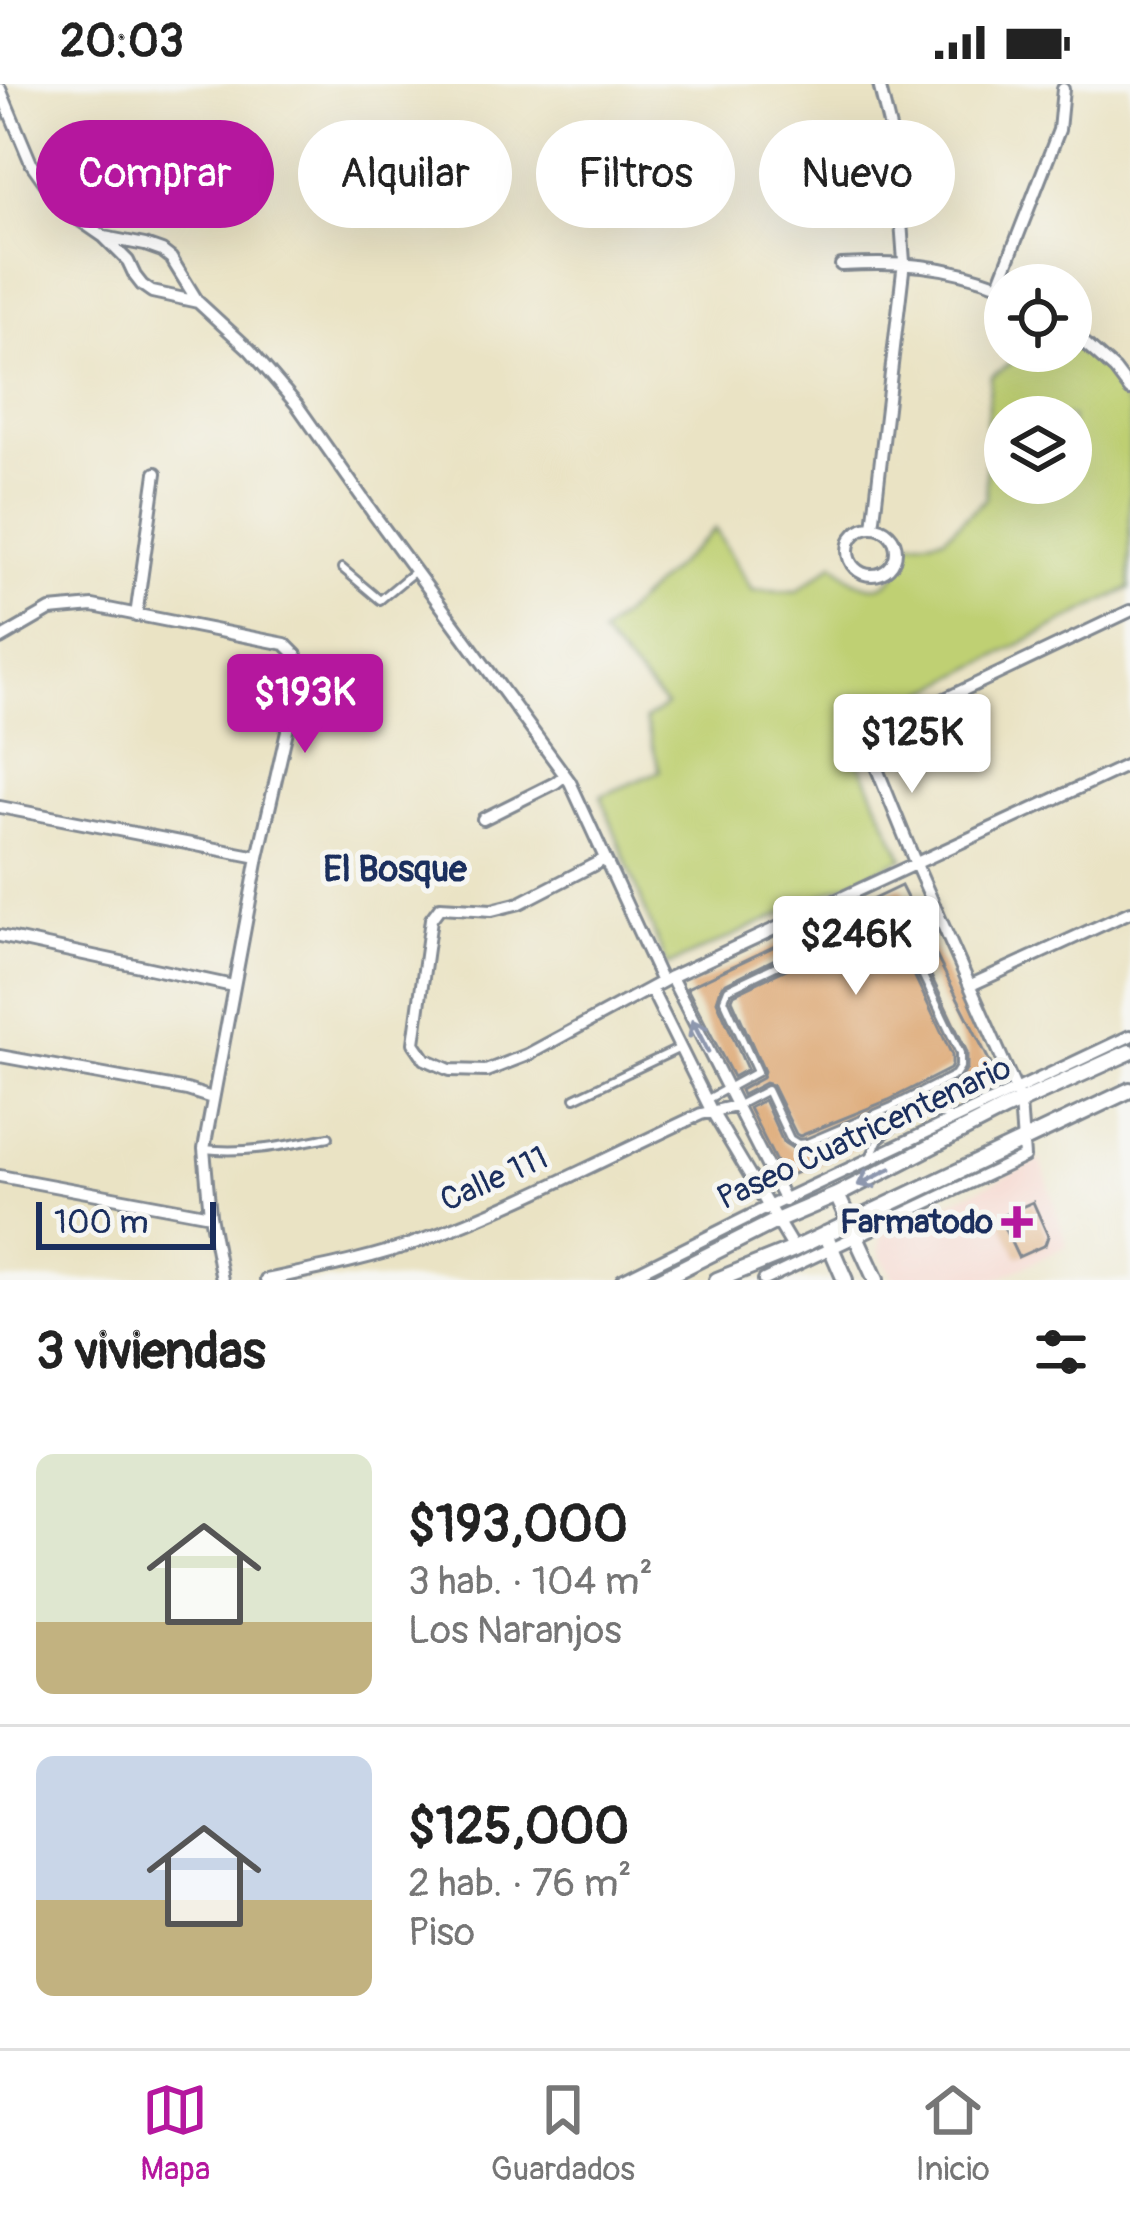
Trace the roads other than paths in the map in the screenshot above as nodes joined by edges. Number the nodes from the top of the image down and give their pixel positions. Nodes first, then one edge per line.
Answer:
1 (879, 84) edge
2 (0, 89) edge
3 (1064, 89) dead end
4 (104, 237) junction
5 (145, 245) junction
6 (128, 261) junction
7 (904, 262) junction
8 (1010, 264) edge
9 (841, 265) dead end
10 (984, 280) edge
11 (198, 302) junction
12 (1092, 350) edge
13 (1130, 390) edge
14 (156, 473) dead end
15 (873, 527) junction
16 (342, 568) dead end
17 (415, 571) junction
18 (1130, 611) edge
19 (136, 616) junction
20 (0, 639) edge
21 (1130, 764) edge
22 (565, 776) junction
23 (0, 807) edge
24 (483, 819) dead end
25 (258, 856) junction
26 (605, 859) junction
27 (915, 862) junction
28 (1130, 912) edge
29 (0, 937) edge
30 (661, 983) junction
31 (971, 985) junction
32 (233, 986) junction
33 (1130, 1036) edge
34 (680, 1048) junction
35 (1130, 1052) edge
36 (0, 1055) edge
37 (727, 1088) junction
38 (1130, 1090) edge
39 (1018, 1096) junction
40 (212, 1098) junction
41 (575, 1098) dead end
42 (901, 1102) junction
43 (709, 1105) junction
44 (736, 1106) junction
45 (892, 1108) junction
46 (958, 1118) junction
47 (328, 1137) dead end
48 (1024, 1140) junction
49 (204, 1149) junction
50 (869, 1160) junction
51 (0, 1176) edge
52 (838, 1196) junction
53 (784, 1200) junction
54 (772, 1214) junction
55 (793, 1214) junction
56 (210, 1215) junction
57 (853, 1229) junction
58 (828, 1241) junction
59 (794, 1249) junction
60 (222, 1280) edge
61 (266, 1280) edge
62 (622, 1280) edge
63 (659, 1280) edge
64 (717, 1280) edge
65 (764, 1280) edge
66 (845, 1280) edge
67 (876, 1280) edge

1 - 7 street
2 - 4 street
3 - 8 street
4 - 5 street
4 - 6 street
5 - 6 street
5 - 11 street
6 - 11 street
7 - 9 street
7 - 10 street
7 - 15 street
11 - 17 street
12 - 13 street
14 - 19 street
15 - 15 street
16 - 17 lane
17 - 22 street
18 - 27 street
19 - 20 street
19 - 25 street
21 - 27 street
22 - 24 street
22 - 26 street
23 - 25 street
25 - 32 street
26 - 30 street
26 - 30 street
27 - 30 street
27 - 31 street
28 - 31 street
29 - 32 street
30 - 34 street
37 -> 30 street
31 - 39 street
32 - 40 street
33 - 39 street, Paseo Cuatricentenario
34 - 41 lane
34 - 43 street
35 - 39 street, Paseo Cuatricentenario
36 - 40 street
37 - 42 lane
37 - 43 lane
37 - 44 street
38 - 48 street
39 - 46 street, Paseo Cuatricentenario
39 - 48 street
39 -> 52 street, Paseo Cuatricentenario
40 - 49 street
42 - 45 lane
42 - 46 lane
43 - 44 street, Calle 111
43 - 54 street
43 - 61 street, Calle 111
44 - 45 lane
44 - 53 street
45 - 50 lane
46 - 50 street, Paseo Cuatricentenario
47 - 49 lane
48 - 57 street
49 - 56 street
50 - 53 street, Paseo Cuatricentenario
51 - 56 street
52 - 55 street, Paseo Cuatricentenario
52 - 57 street
53 - 54 street, Paseo Cuatricentenario
53 - 55 street
54 - 55 street, Paseo Cuatricentenario
54 - 59 street
54 - 62 street, Paseo Cuatricentenario
54 - 63 street, Paseo Cuatricentenario
56 - 60 street
57 - 58 street
57 - 67 street
58 - 59 street
58 - 65 street
58 - 66 street
59 - 64 street

